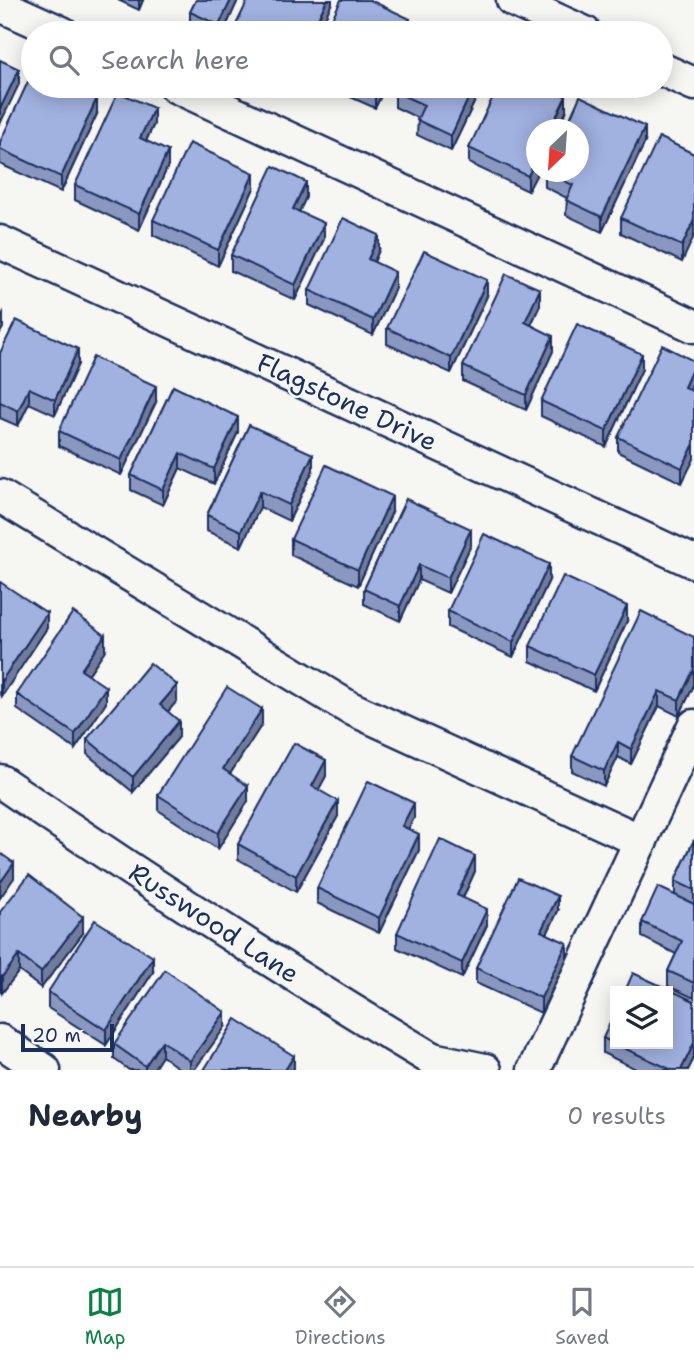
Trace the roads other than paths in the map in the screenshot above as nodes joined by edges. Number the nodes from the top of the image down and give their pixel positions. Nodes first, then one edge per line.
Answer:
1 (513, 0) edge
2 (0, 5) edge
3 (35, 21) edge
4 (559, 21) edge
5 (673, 74) edge
6 (694, 84) edge
7 (201, 98) edge
8 (0, 242) edge
9 (694, 326) edge
10 (0, 496) edge
11 (694, 562) edge
12 (694, 726) edge
13 (0, 780) edge
14 (640, 841) junction
15 (0, 1041) edge
16 (439, 1064) edge
17 (44, 1070) edge
18 (485, 1070) edge
19 (534, 1070) edge

1 - 4 street
2 - 3 street
5 - 6 street
7 - 9 street
8 - 11 street, Flagstone Drive
10 - 14 street
12 - 14 street
13 - 16 street, Russwood Lane
14 - 19 street
15 - 17 street
16 - 18 street, Russwood Lane

